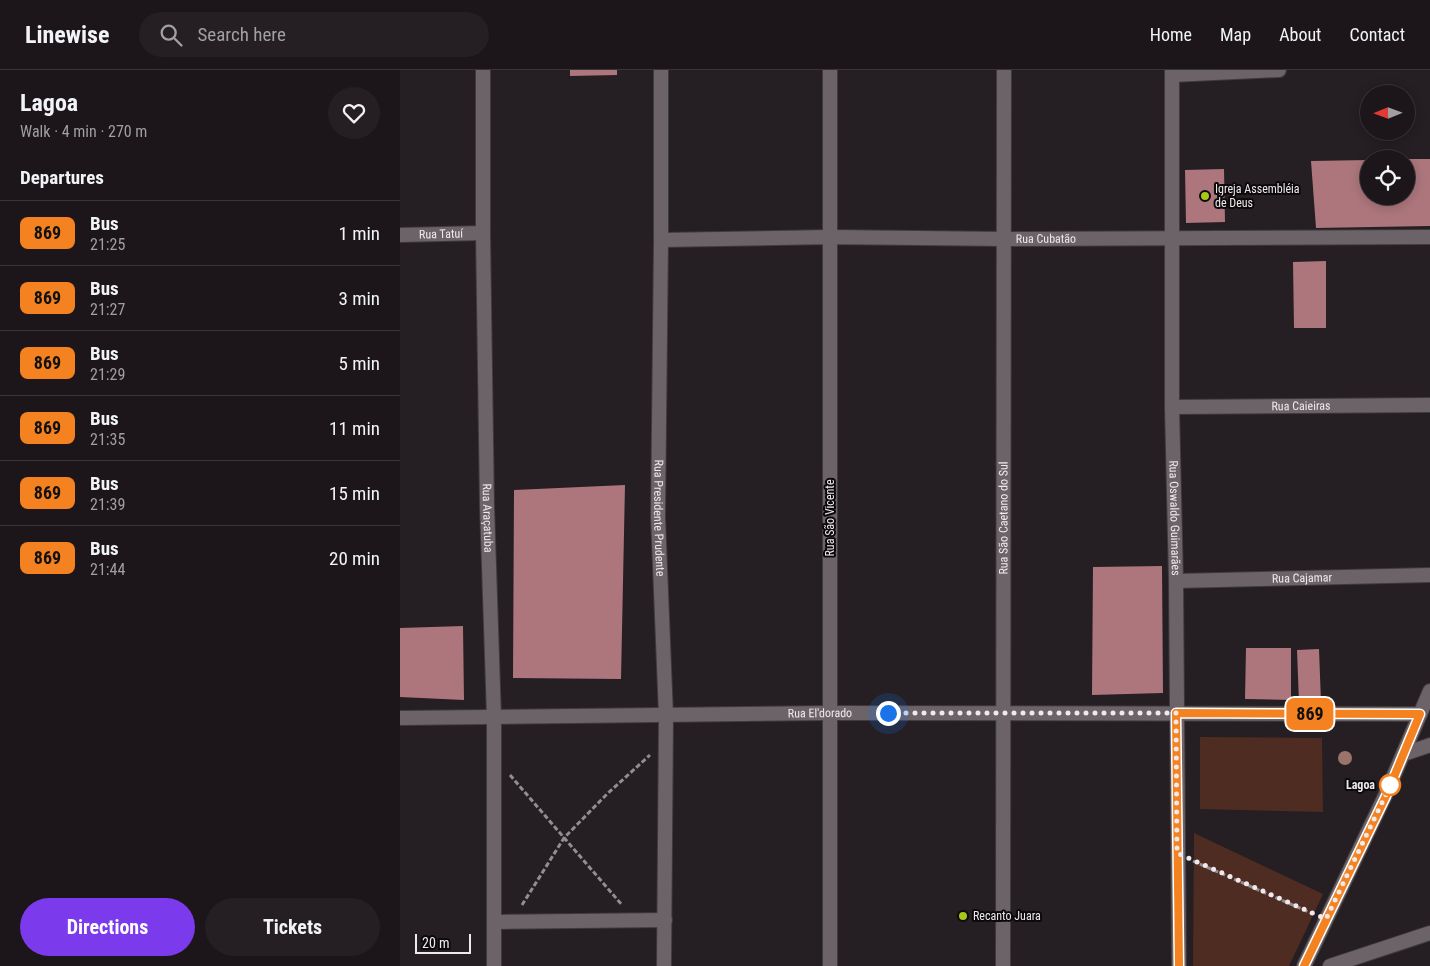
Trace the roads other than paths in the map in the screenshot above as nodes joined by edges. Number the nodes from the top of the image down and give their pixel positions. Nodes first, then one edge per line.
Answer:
1 (483, 70) edge
2 (660, 70) edge
3 (830, 70) edge
4 (1004, 70) edge
5 (1278, 70) edge
6 (1172, 72) edge
7 (483, 233) junction
8 (400, 235) edge
9 (830, 237) junction
10 (1430, 237) edge
11 (1172, 239) junction
12 (661, 240) junction
13 (1004, 240) junction
14 (1430, 404) edge
15 (1172, 407) junction
16 (1430, 575) edge
17 (1176, 580) junction
18 (1430, 690) edge
19 (831, 713) junction
20 (1004, 713) junction
21 (1176, 713) junction
22 (1420, 714) junction
23 (666, 716) junction
24 (494, 717) junction
25 (400, 718) edge
26 (1430, 744) edge
27 (1404, 754) junction
28 (665, 920) junction
29 (494, 922) junction
30 (1430, 933) edge
31 (494, 966) edge
32 (664, 966) edge
33 (830, 966) edge
34 (1003, 966) edge
35 (1179, 966) edge
36 (1304, 966) edge
37 (1330, 966) edge

1 - 7 street, Rua Araçatuba
2 - 12 street, Rua Presidente Prudente
3 - 9 street, Rua São Vicente
4 - 13 street, Rua São Caetano do Sul
5 - 6 street
6 - 11 street, Rua Oswaldo Guimarães
7 - 8 street, Rua Tatuí
7 - 24 street, Rua Araçatuba
9 - 12 street, Rua Cubatão
9 - 13 street, Rua Cubatão
9 - 19 street, Rua São Vicente
10 - 11 street, Rua Cubatão
11 - 13 street, Rua Cubatão
11 - 15 street, Rua Oswaldo Guimarães
12 - 23 street, Rua Presidente Prudente
13 - 20 street, Rua São Caetano do Sul
14 - 15 street, Rua Caieiras
15 - 17 street, Rua Oswaldo Guimarães
16 - 17 street, Rua Cajamar
17 - 21 street, Rua Oswaldo Guimarães
18 - 22 street
19 - 20 street, Rua El'dorado
19 - 23 street, Rua El'dorado
19 - 33 street, Rua São Vicente
20 - 21 street, Rua El'dorado
20 - 34 street, Rua São Caetano do Sul
21 - 22 street, Rua El'dorado
21 - 35 street, Rua Oswaldo Guimarães
22 - 27 street
23 - 24 street, Rua El'dorado
23 - 28 street, Rua Presidente Prudente
24 - 25 street, Rua El'dorado
24 - 29 street, Rua Araçatuba
26 - 27 street
27 - 36 street
28 - 29 street
28 - 32 street, Rua Presidente Prudente
29 - 31 street, Rua Araçatuba
30 - 37 street

